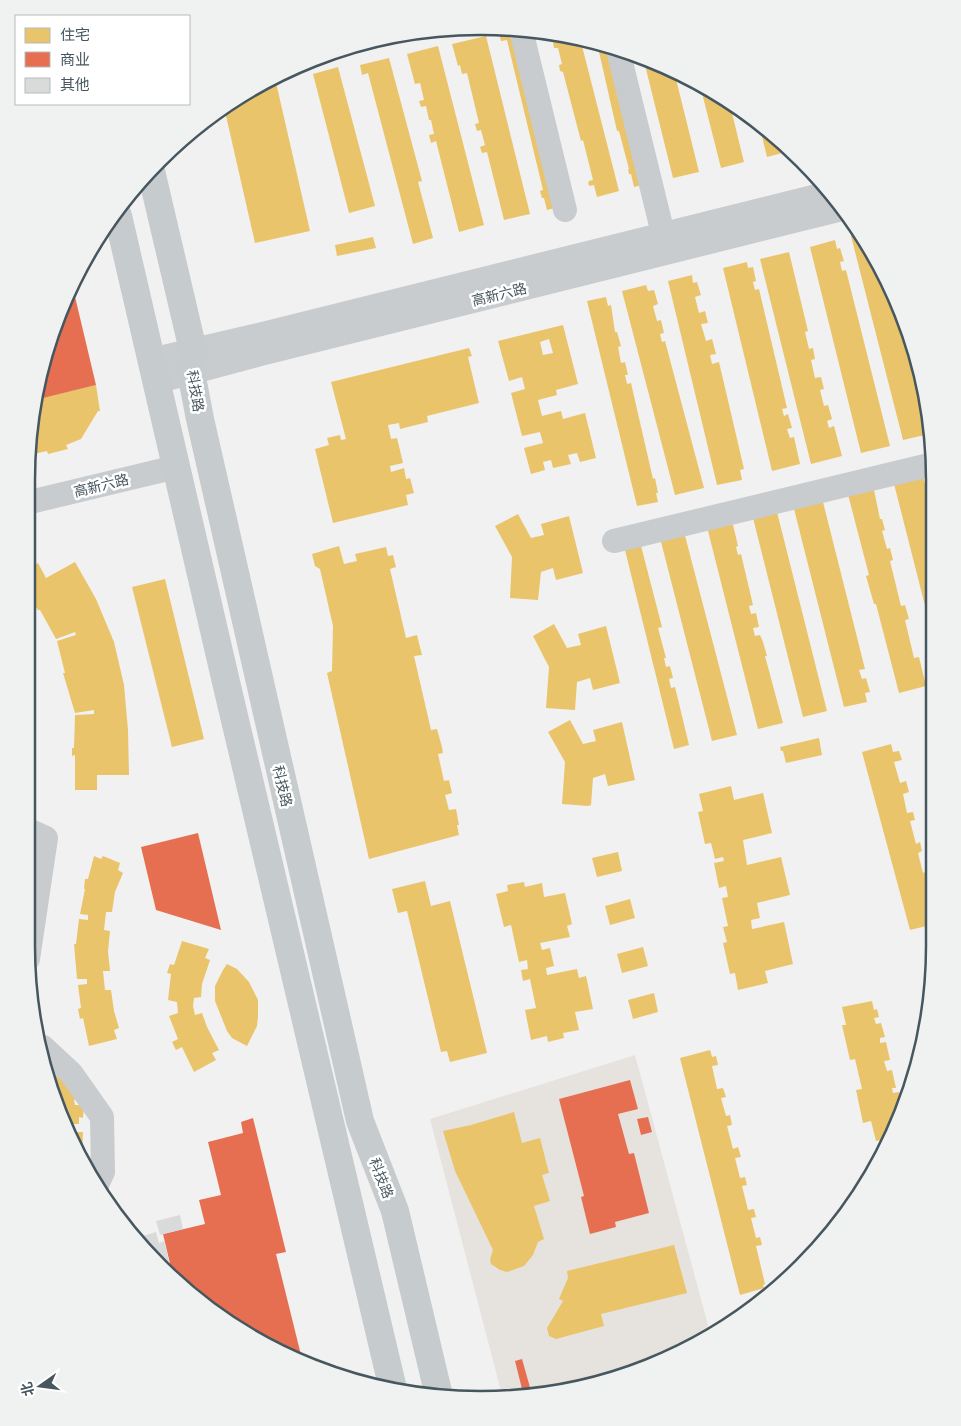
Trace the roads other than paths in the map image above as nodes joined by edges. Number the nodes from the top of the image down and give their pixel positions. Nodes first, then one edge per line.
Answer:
1 (523, 37) edge
2 (620, 58) edge
3 (153, 179) edge
4 (821, 194) edge
5 (565, 210) dead end
6 (834, 210) edge
7 (119, 220) edge
8 (665, 243) junction
9 (192, 361) junction
10 (154, 371) junction
11 (926, 466) edge
12 (176, 467) junction
13 (35, 501) edge
14 (614, 541) dead end
15 (35, 833) edge
16 (35, 912) edge
17 (48, 1052) edge
18 (101, 1178) edge
19 (391, 1381) edge
20 (437, 1389) edge

1 - 5 street
2 - 8 street
3 - 9 main road, 科技路
4 - 8 street, 高新六路
6 - 8 street, 高新六路
7 - 10 main road
8 - 9 street, 高新六路
9 - 10 street, 高新六路
9 - 20 main road, 科技路
10 - 12 main road
11 - 14 street
12 - 13 street, 高新六路
12 - 19 main road
15 - 16 street
17 - 18 street

